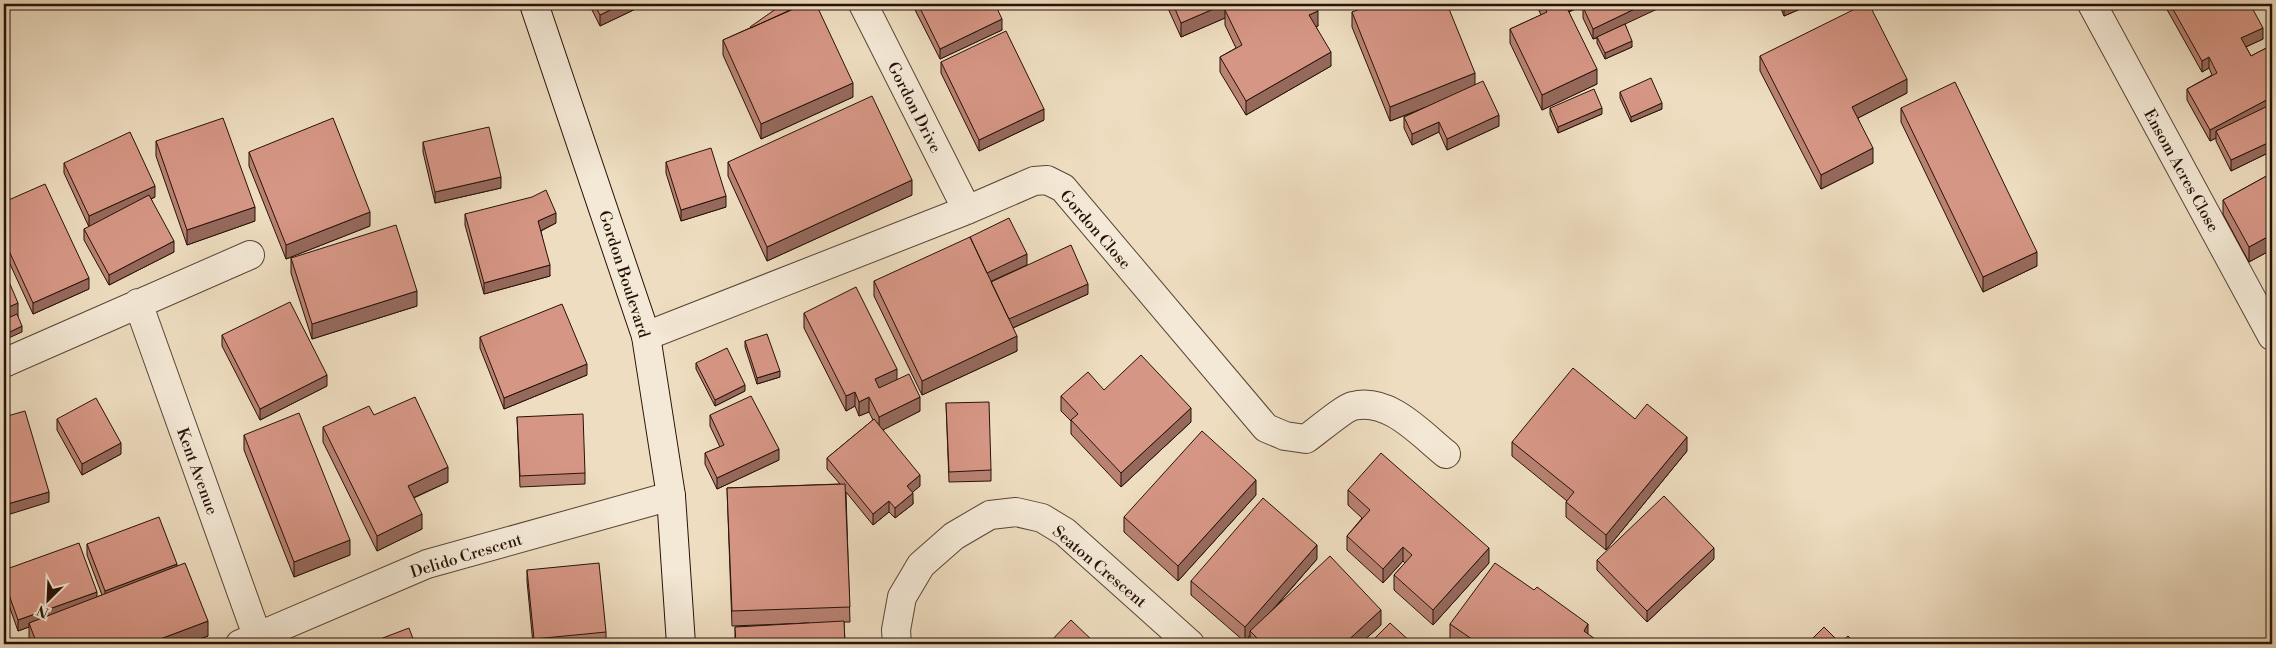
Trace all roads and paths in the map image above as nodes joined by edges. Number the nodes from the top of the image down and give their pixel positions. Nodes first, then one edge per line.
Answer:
1 (534, 4) edge
2 (863, 4) edge
3 (2095, 5) edge
4 (967, 210) junction
5 (250, 255) dead end
6 (138, 303) junction
7 (646, 336) junction
8 (2272, 336) edge
9 (4, 363) edge
10 (1446, 454) dead end
11 (671, 496) junction
12 (252, 642) edge
13 (681, 644) edge
14 (897, 644) edge
15 (1190, 644) edge

1 - 7 street, Gordon Boulevard
2 - 4 street, Gordon Drive
3 - 8 street, Ensom Acres Close
4 - 7 street, Gordon Close
4 - 10 street, Gordon Close
5 - 6 street
6 - 9 street
6 - 12 street, Kent Avenue
7 - 11 street, Gordon Boulevard
11 - 12 street, Delido Crescent
11 - 13 street, Gordon Boulevard
14 - 15 street, Seaton Crescent

